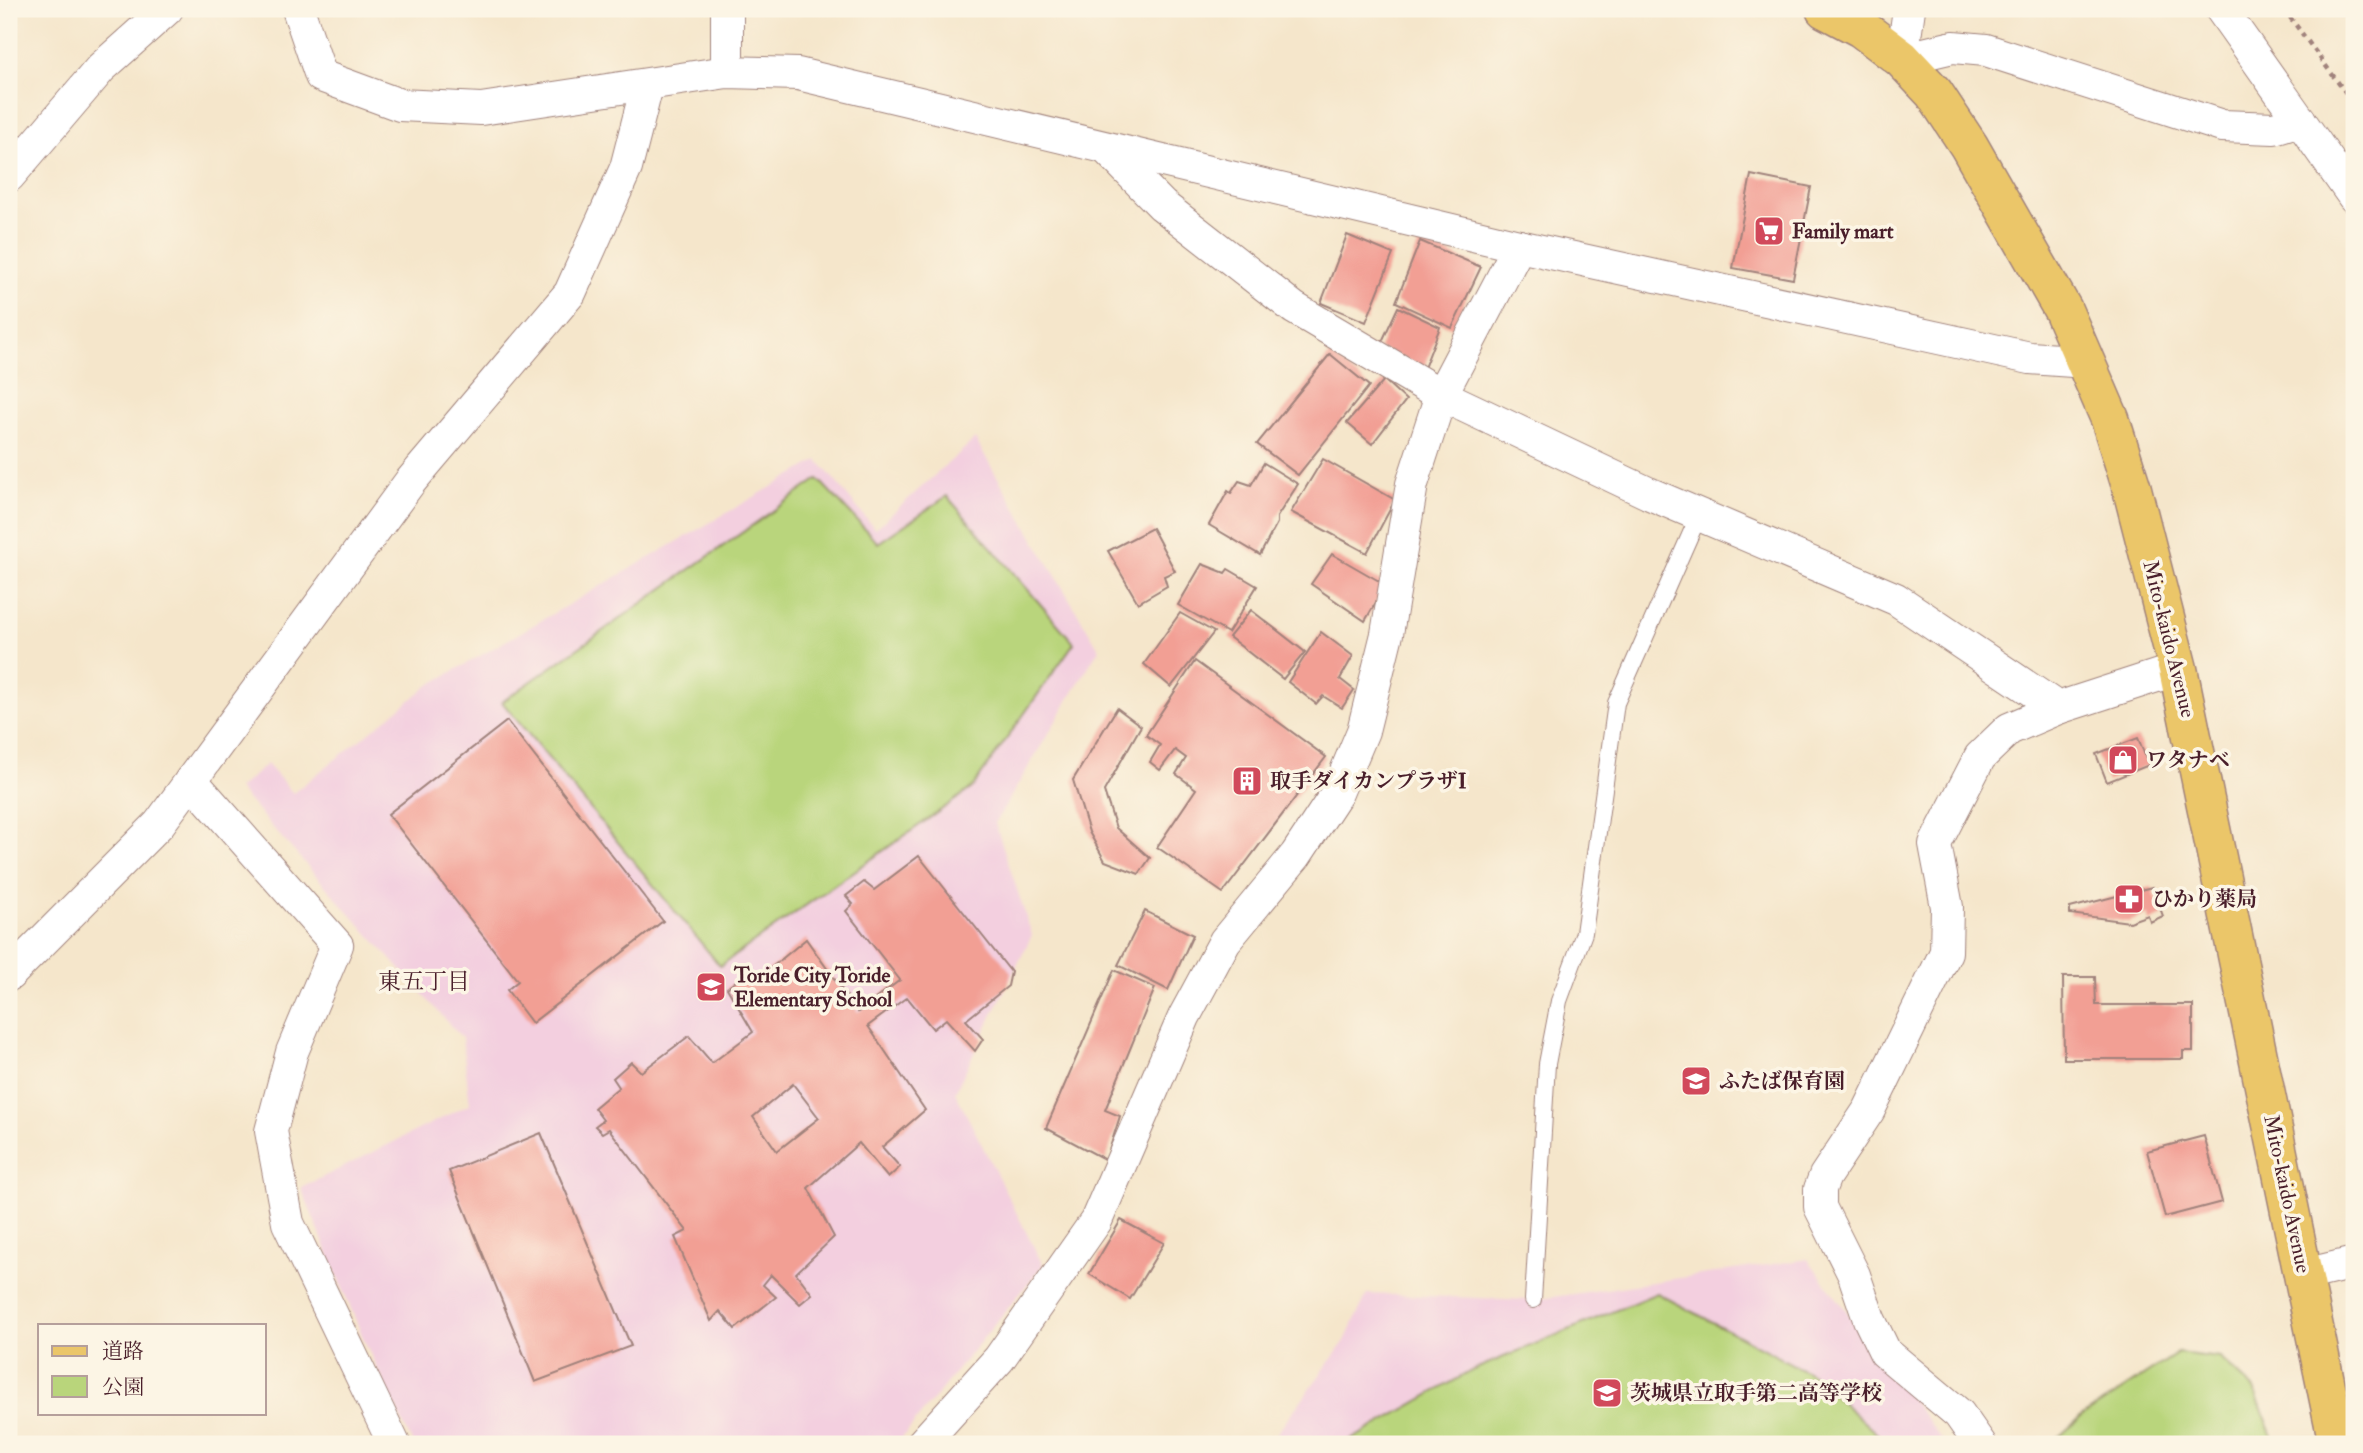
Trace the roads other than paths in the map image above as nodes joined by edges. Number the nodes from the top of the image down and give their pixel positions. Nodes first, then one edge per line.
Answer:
1 (167, 9) edge
2 (298, 9) edge
3 (727, 9) edge
4 (1825, 9) edge
5 (1909, 9) edge
6 (2221, 9) edge
7 (1902, 59) junction
8 (727, 72) junction
9 (647, 86) junction
10 (2300, 120) junction
11 (1106, 148) junction
12 (9, 176) edge
13 (2354, 197) edge
14 (1519, 246) junction
15 (2087, 362) junction
16 (1441, 395) junction
17 (1699, 515) junction
18 (2178, 669) junction
19 (2058, 708) junction
20 (191, 780) junction
21 (9, 975) edge
22 (2354, 1263) edge
23 (2304, 1275) junction
24 (1533, 1300) dead end
25 (394, 1444) edge
26 (922, 1444) edge
27 (1980, 1444) edge
28 (2338, 1444) edge

1 - 12 street
2 - 9 street
3 - 8 street
4 - 7 main road, Mito-kaido Avenue
5 - 7 street
6 - 10 street
7 - 10 street
7 - 15 main road, Mito-kaido Avenue
8 - 9 street
8 - 11 street
9 - 20 street
10 - 13 street
11 - 14 street
11 - 16 street
14 - 15 street
14 - 16 street
15 - 18 main road, Mito-kaido Avenue
16 - 17 street
16 - 26 street
17 - 19 street
17 - 24 lane
18 - 19 street
18 - 23 main road, Mito-kaido Avenue
19 - 27 street
20 - 21 street
20 - 25 street
22 - 23 street
23 - 28 main road, Mito-kaido Avenue

